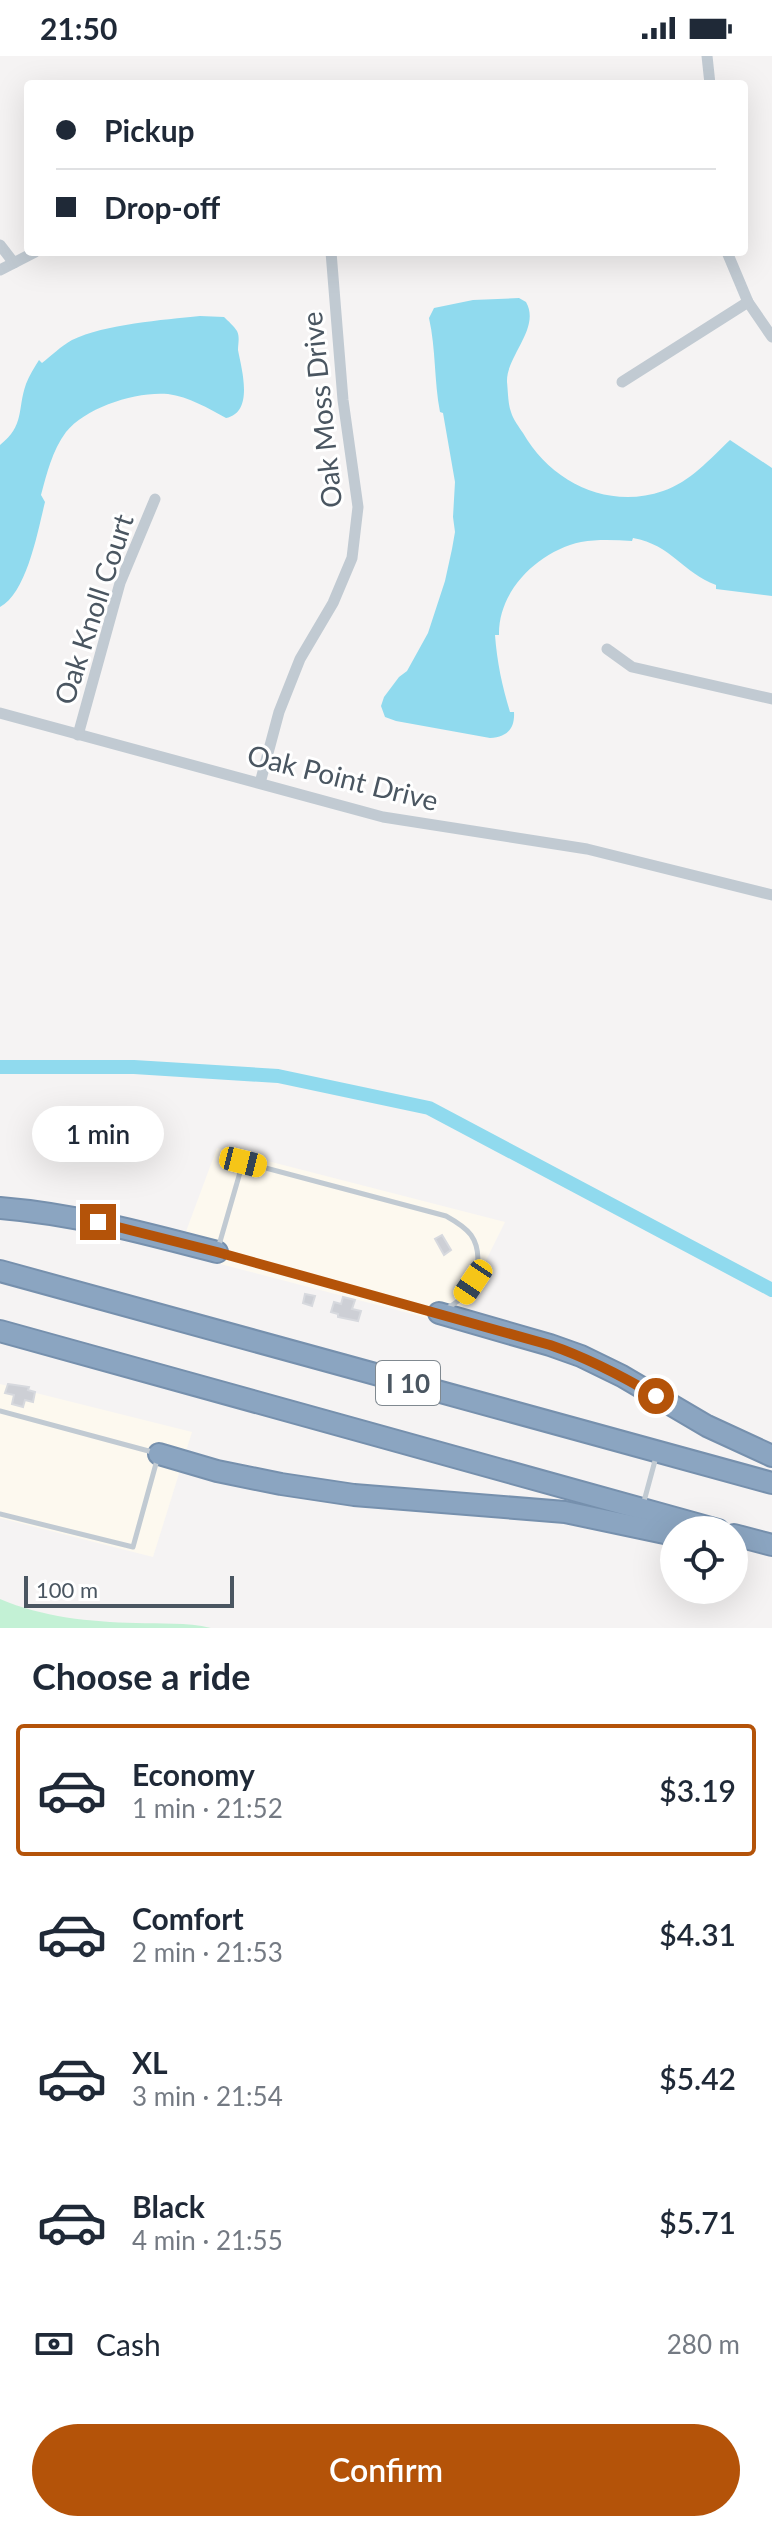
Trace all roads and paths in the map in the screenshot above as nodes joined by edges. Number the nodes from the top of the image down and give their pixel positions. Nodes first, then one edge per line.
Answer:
1 (707, 56) edge
2 (710, 80) edge
3 (0, 245) edge
4 (27, 256) edge
5 (331, 256) edge
6 (729, 256) edge
7 (14, 263) junction
8 (0, 270) edge
9 (748, 302) junction
10 (772, 337) edge
11 (622, 382) dead end
12 (155, 499) dead end
13 (607, 649) dead end
14 (772, 699) edge
15 (0, 713) edge
16 (78, 735) junction
17 (260, 783) junction
18 (772, 895) edge
19 (0, 1208) edge
20 (217, 1252) junction
21 (0, 1271) edge
22 (439, 1313) junction
23 (0, 1331) edge
24 (0, 1411) edge
25 (657, 1452) junction
26 (159, 1454) junction
27 (772, 1456) edge
28 (772, 1483) edge
29 (642, 1508) junction
30 (0, 1514) edge
31 (670, 1516) edge
32 (660, 1532) edge
33 (748, 1539) edge
34 (772, 1545) edge
35 (748, 1552) edge
36 (772, 1557) edge

1 - 2 street
3 - 7 street
4 - 7 street
5 - 17 street, Oak Moss Drive
6 - 9 street
7 - 8 street
9 - 10 street
9 - 11 street
12 - 16 street, Oak Knoll Court
13 - 14 street
15 - 16 street, Oak Point Drive
16 - 17 street, Oak Point Drive
17 - 18 street, Oak Point Drive
19 - 20 highway
20 - 22 lane
20 - 22 lane
21 - 25 highway, I 10
22 - 27 highway
23 - 29 highway, I 10
24 - 26 lane
25 - 28 highway, I 10
25 - 29 lane
26 - 30 lane
26 - 32 highway
29 - 31 highway, I 10
33 - 34 highway
35 - 36 highway

